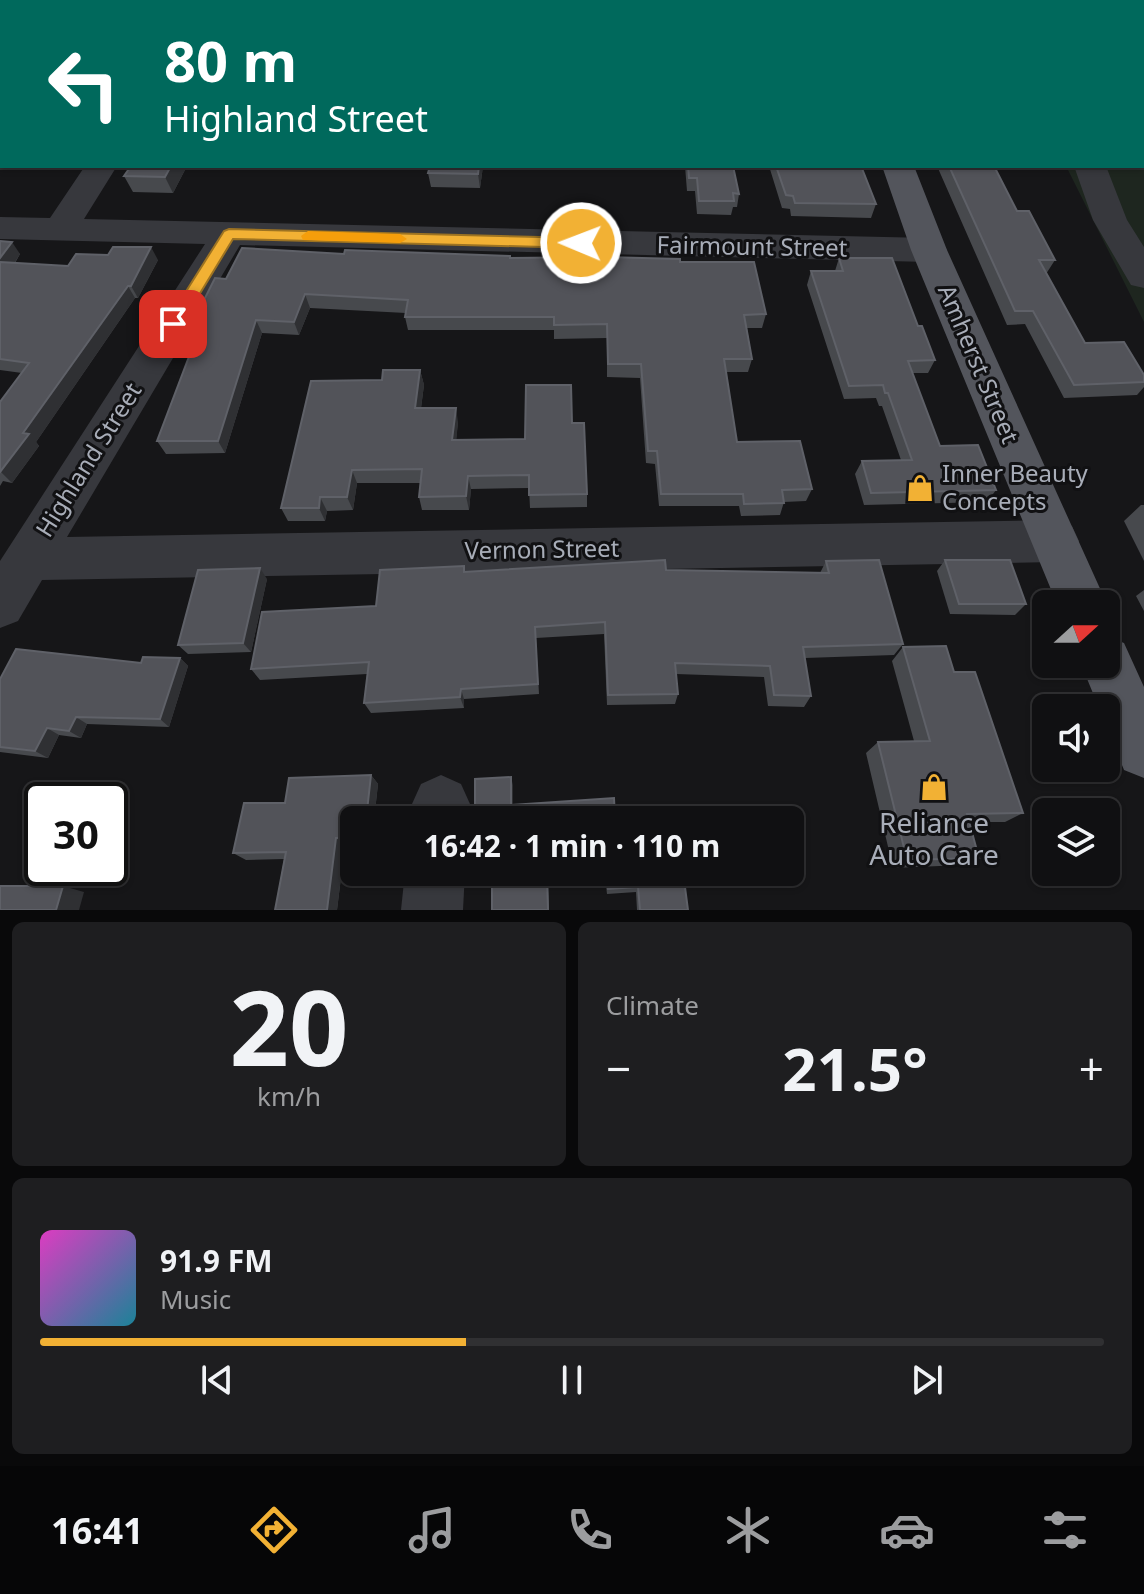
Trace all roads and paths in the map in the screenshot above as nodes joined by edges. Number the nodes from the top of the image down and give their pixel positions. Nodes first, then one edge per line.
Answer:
1 (100, 168) edge
2 (899, 168) edge
3 (1091, 168) edge
4 (0, 228) edge
5 (61, 228) junction
6 (229, 234) junction
7 (929, 250) junction
8 (1144, 276) edge
9 (1055, 541) junction
10 (29, 559) junction
11 (1076, 590) edge
12 (0, 605) edge
13 (1113, 678) edge
14 (1144, 750) edge
15 (434, 886) edge
16 (432, 910) edge

1 - 5 street
2 - 7 main road, Amherst Street
3 - 8 street
4 - 5 street, Fairmount Street
5 - 6 street, Fairmount Street
6 - 7 street, Fairmount Street
6 - 10 street, Highland Street
7 - 9 main road, Amherst Street
9 - 10 street, Vernon Street
9 - 11 main road, Amherst Street
10 - 12 street, Highland Street
13 - 14 main road
15 - 16 street

